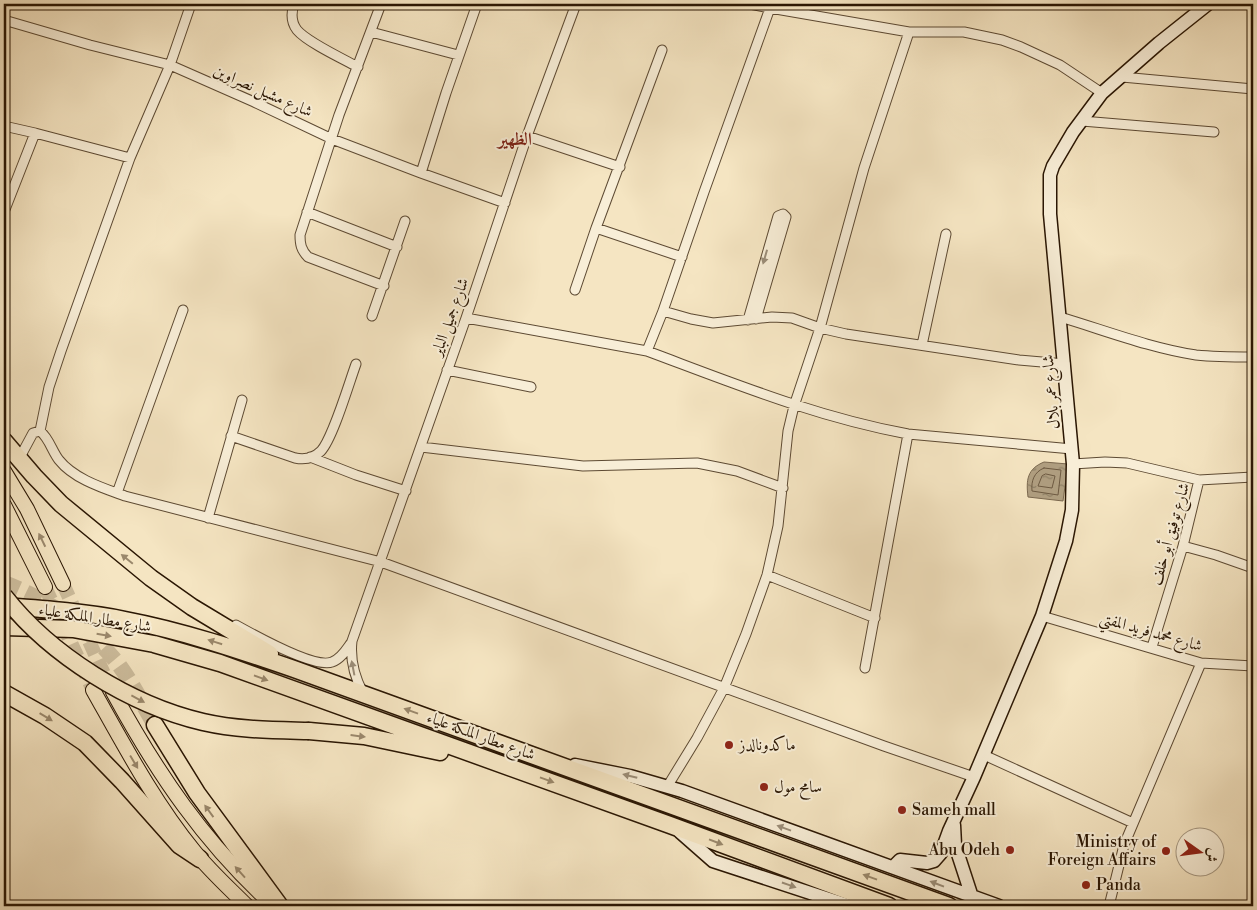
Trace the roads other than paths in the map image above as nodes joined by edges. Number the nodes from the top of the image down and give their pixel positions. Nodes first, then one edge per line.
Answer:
1 (191, 4) edge
2 (294, 4) edge
3 (381, 4) edge
4 (477, 4) edge
5 (576, 4) edge
6 (750, 4) edge
7 (1208, 4) edge
8 (770, 8) junction
9 (4, 20) edge
10 (372, 32) junction
11 (909, 32) junction
12 (662, 50) dead end
13 (458, 55) junction
14 (170, 65) junction
15 (358, 67) junction
16 (1122, 77) junction
17 (1253, 89) edge
18 (1102, 93) junction
19 (1082, 121) junction
20 (4, 126) edge
21 (1214, 132) dead end
22 (35, 134) junction
23 (527, 136) junction
24 (332, 138) junction
25 (130, 158) junction
26 (620, 167) junction
27 (422, 173) junction
28 (505, 203) junction
29 (4, 212) edge
30 (307, 212) junction
31 (405, 221) dead end
32 (596, 228) junction
33 (777, 232) dead end
34 (946, 234) dead end
35 (397, 247) junction
36 (682, 257) junction
37 (384, 286) junction
38 (575, 290) dead end
39 (664, 309) junction
40 (183, 310) dead end
41 (372, 316) dead end
42 (752, 317) junction
43 (1060, 317) junction
44 (466, 318) junction
45 (821, 325) junction
46 (922, 345) junction
47 (646, 350) junction
48 (1253, 357) edge
49 (356, 364) dead end
50 (1065, 364) junction
51 (447, 370) junction
52 (531, 387) dead end
53 (242, 400) dead end
54 (794, 406) junction
55 (40, 431) junction
56 (908, 434) junction
57 (231, 436) junction
58 (4, 441) edge
59 (421, 447) junction
60 (1072, 449) junction
61 (310, 457) junction
62 (19, 459) junction
63 (1073, 464) junction
64 (4, 471) edge
65 (1253, 477) edge
66 (1199, 480) junction
67 (783, 488) junction
68 (406, 491) junction
69 (117, 493) junction
70 (4, 505) edge
71 (208, 518) junction
72 (1184, 546) junction
73 (381, 562) junction
74 (1253, 568) edge
75 (767, 576) junction
76 (63, 584) tunnel mouth
77 (45, 587) tunnel mouth
78 (166, 589) junction
79 (4, 596) edge
80 (4, 606) edge
81 (1042, 616) junction
82 (875, 618) junction
83 (4, 627) edge
84 (352, 640) junction
85 (1152, 647) junction
86 (1201, 663) junction
87 (1253, 666) edge
88 (294, 668) junction
89 (865, 668) dead end
90 (724, 688) junction
91 (93, 690) tunnel mouth
92 (113, 692) tunnel mouth
93 (4, 693) edge
94 (363, 693) junction
95 (155, 725) tunnel mouth
96 (984, 755) junction
97 (556, 763) junction
98 (501, 764) junction
99 (974, 777) junction
100 (667, 787) junction
101 (955, 820) junction
102 (1133, 823) junction
103 (670, 825) junction
104 (1126, 840) junction
105 (200, 858) junction
106 (893, 867) junction
107 (972, 897) junction
108 (870, 903) edge
109 (247, 906) edge
110 (275, 906) edge
111 (280, 906) edge
112 (850, 906) edge
113 (889, 906) edge
114 (949, 906) edge
115 (999, 906) edge
116 (1109, 906) edge
117 (1114, 906) edge

1 - 14 street
2 - 15 street
3 - 10 street
4 - 13 street
5 - 23 street, شارع جميل الباير
6 - 8 street
7 - 16 street, شارع عمر بلال
8 - 11 street
8 - 36 street
9 - 14 street, شارع مشيل نصراوين
10 - 13 street
10 - 15 street
11 - 18 street
11 - 45 street
12 - 26 street
13 - 27 street
14 - 24 street, شارع مشيل نصراوين
14 - 25 street
15 - 24 street
16 - 17 street
16 - 18 street, شارع عمر بلال
18 - 19 street, شارع عمر بلال
19 - 21 street
19 - 43 street, شارع عمر بلال
20 - 22 street
22 - 25 street
22 - 29 street
23 - 26 street
23 - 28 street, شارع جميل الباير
24 - 27 street, شارع مشيل نصراوين
24 - 30 street
25 - 55 street
26 - 32 street
27 - 28 street, شارع مشيل نصراوين
28 - 44 street, شارع جميل الباير
30 - 35 street
30 - 37 street
31 - 35 street
32 - 36 street
32 - 38 street
33 - 42 street
34 - 46 street
35 - 37 street
36 - 39 street
37 - 41 street
39 - 42 street
39 - 47 street
40 - 69 street
42 - 45 street
43 - 48 street
43 - 50 street, شارع عمر بلال
44 - 47 street
44 - 51 street, شارع جميل الباير
45 - 46 street
45 - 54 street
46 - 50 street
47 - 54 street
49 - 61 street
50 - 60 street, شارع عمر بلال
51 - 52 street
51 - 59 street, شارع جميل الباير
53 - 57 street
54 - 56 street
54 - 67 street
55 - 62 street
55 - 69 street
56 - 60 street
56 - 82 street
57 - 61 street
57 - 71 street
58 - 62 highway
59 - 67 street
59 - 68 street, شارع جميل الباير
60 - 63 street, شارع عمر بلال
61 - 68 street
78 -> 62 highway
63 - 66 street
63 - 81 street, شارع عمر بلال
76 -> 64 main road
65 - 66 street, شارع توفيق أبو خلف
66 - 72 street, شارع توفيق أبو خلف
67 - 75 street
68 - 73 street, شارع جميل الباير
69 - 71 street
70 - 77 main road
71 - 73 street
72 - 74 street
72 - 85 street, شارع توفيق أبو خلف
73 - 84 street, شارع جميل الباير
73 - 90 street
75 - 82 street
75 - 90 street
78 - 84 street, شارع جميل الباير
78 - 88 highway
79 -> 98 highway, bridge
88 -> 80 highway, شارع مطار الملكة علياء
81 - 85 street, شارع محمد فريد المفتي
81 - 96 street, شارع عمر بلال
82 - 89 street
83 -> 98 highway, شارع مطار الملكة علياء
94 -> 84 street, شارع جميل الباير
85 - 86 street, شارع محمد فريد المفتي
86 - 87 street, شارع محمد فريد المفتي
86 - 102 street
88 - 94 highway, شارع مطار الملكة علياء
90 - 99 street
90 - 100 street
91 -> 105 main road
110 -> 92 main road
93 -> 105 highway
97 -> 94 highway, شارع مطار الملكة علياء
111 -> 95 highway
96 - 99 street, شارع عمر بلال
96 - 102 street
100 -> 97 street
114 -> 97 highway, شارع مطار الملكة علياء
98 -> 103 highway, شارع مطار الملكة علياء
99 - 101 street, شارع عمر بلال
106 -> 100 street
101 - 106 street, شارع عمر بلال
101 - 107 street, شارع عمر بلال
102 - 104 street
103 -> 108 highway, شارع مطار الملكة علياء
103 -> 112 street
104 - 116 street
104 - 117 street
105 - 109 main road
107 -> 106 street
107 - 115 street
108 - 113 highway, شارع مطار الملكة علياء

